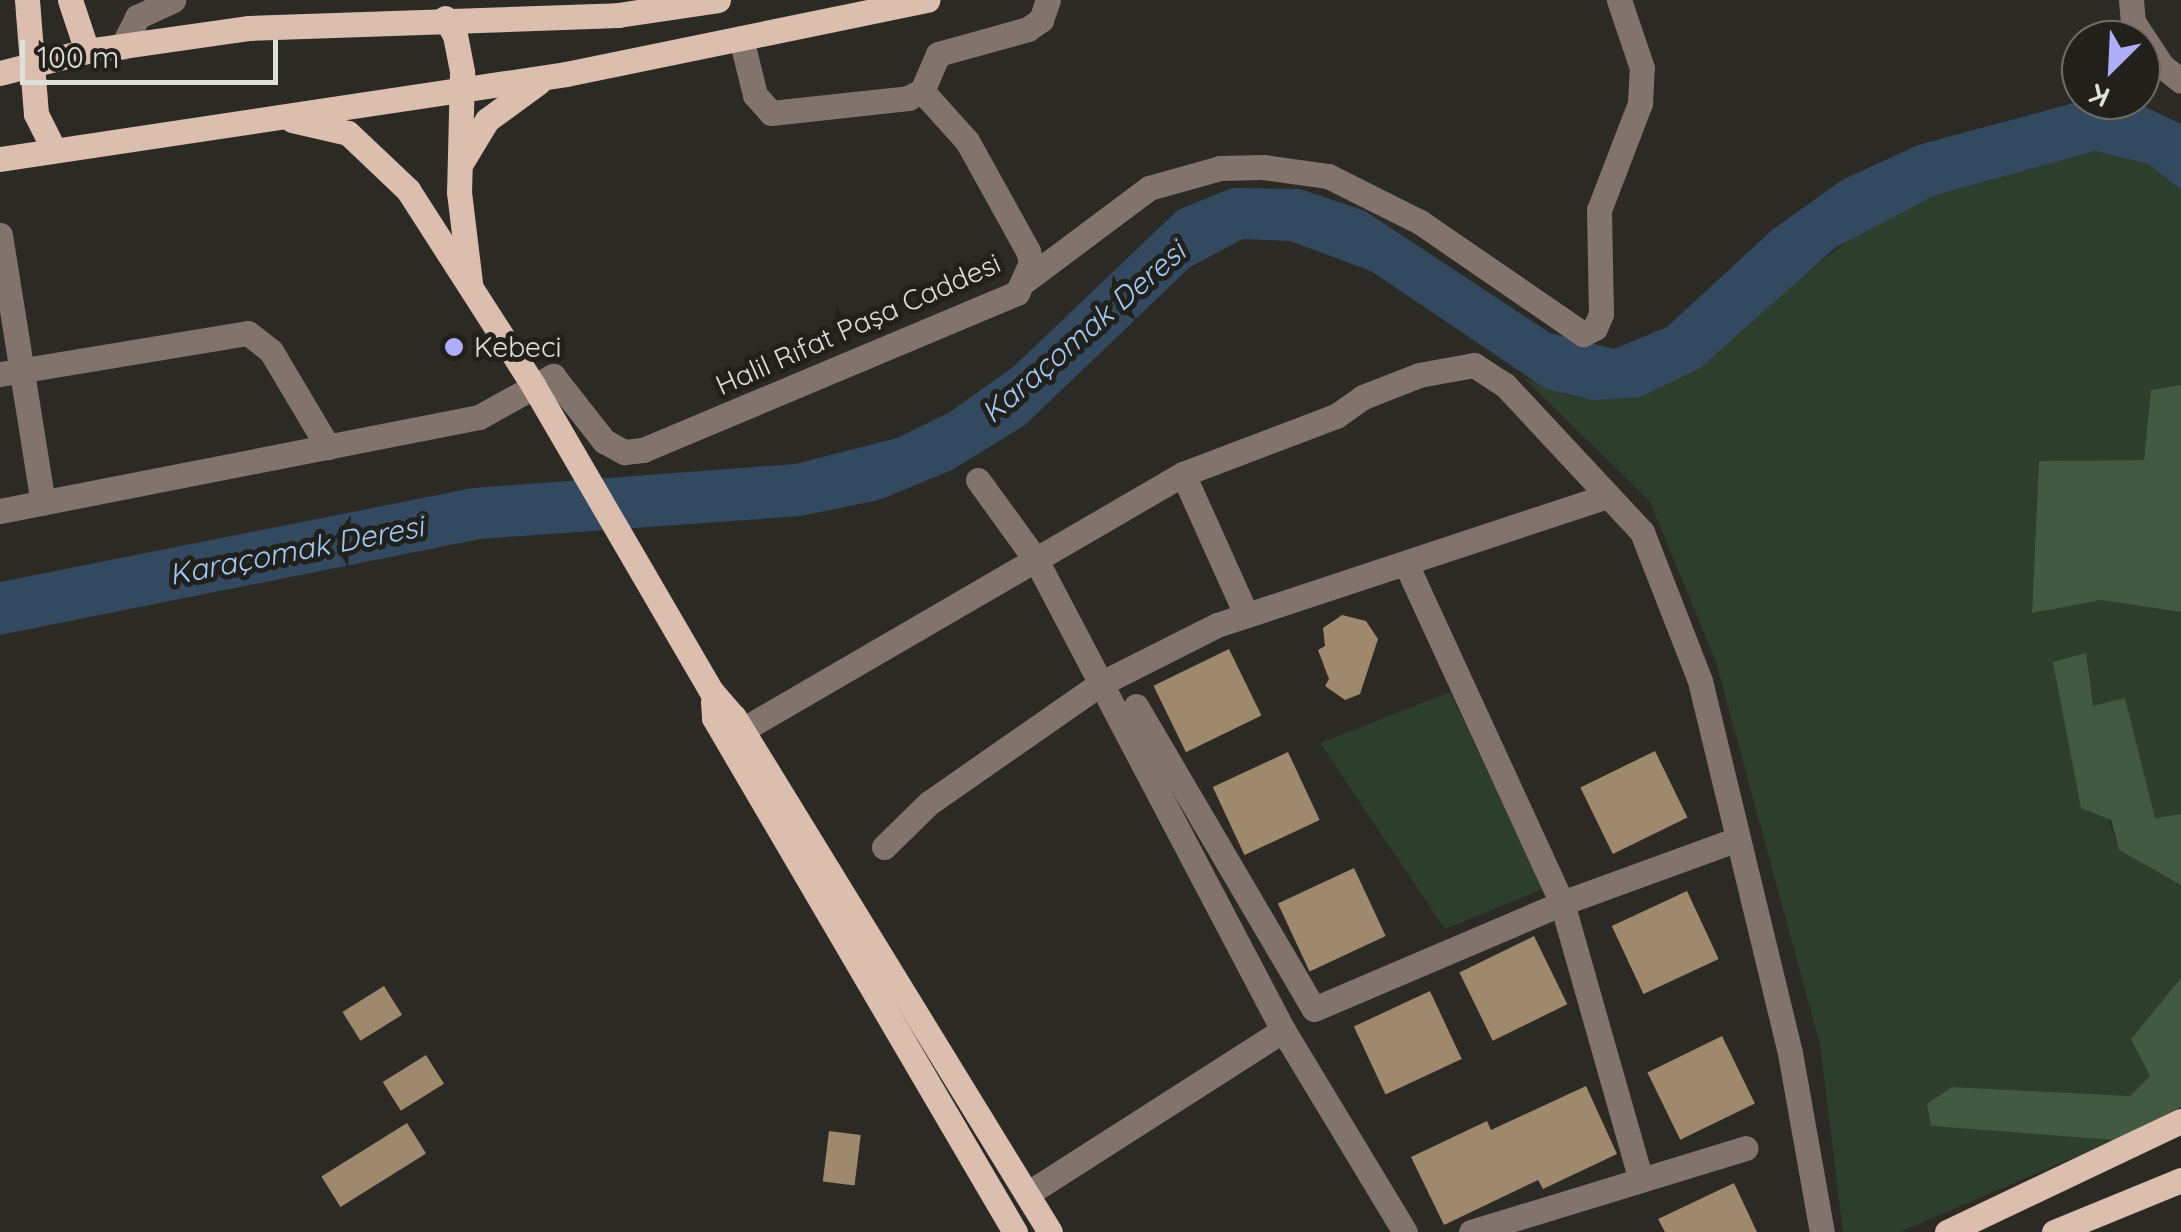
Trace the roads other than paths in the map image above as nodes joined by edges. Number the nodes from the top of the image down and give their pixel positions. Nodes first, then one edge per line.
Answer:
1 (27, 0) edge
2 (70, 0) edge
3 (173, 0) edge
4 (718, 0) edge
5 (927, 0) edge
6 (1048, 0) edge
7 (1619, 0) edge
8 (2131, 0) edge
9 (855, 7) edge
10 (584, 8) edge
11 (445, 18) junction
12 (741, 38) junction
13 (122, 48) junction
14 (87, 51) junction
15 (34, 62) junction
16 (0, 72) edge
17 (547, 77) junction
18 (2181, 82) edge
19 (462, 90) junction
20 (922, 91) junction
21 (292, 120) junction
22 (54, 150) junction
23 (0, 159) edge
24 (460, 165) junction
25 (0, 235) edge
26 (1026, 280) junction
27 (471, 293) junction
28 (11, 372) edge
29 (533, 385) junction
30 (328, 447) junction
31 (1183, 474) junction
32 (978, 480) dead end
33 (1606, 496) junction
34 (44, 503) junction
35 (0, 512) edge
36 (1036, 560) junction
37 (1406, 564) junction
38 (1246, 614) junction
39 (1098, 684) junction
40 (712, 692) junction
41 (1136, 706) dead end
42 (742, 730) junction
43 (1738, 839) junction
44 (884, 847) dead end
45 (1562, 903) junction
46 (1283, 1030) junction
47 (2181, 1121) edge
48 (1745, 1148) dead end
49 (1641, 1180) junction
50 (2181, 1180) edge
51 (1027, 1194) junction
52 (1015, 1232) edge
53 (1050, 1232) edge
54 (1405, 1232) edge
55 (1471, 1232) edge
56 (1822, 1232) edge
57 (1947, 1232) edge
58 (2056, 1232) edge

1 - 15 main road
2 - 14 main road
3 - 13 street
4 - 10 main road
5 - 9 main road
6 - 20 street
7 - 26 street
8 - 18 street
9 - 12 main road
10 - 11 main road
11 - 13 main road
11 - 19 main road
12 - 17 main road
12 - 20 street
13 - 14 main road
14 - 15 main road
15 - 16 main road
15 - 22 main road
17 - 19 main road
17 - 24 main road
19 - 21 main road
19 - 24 main road
20 - 26 street, Halil Rıfat Paşa Caddesi
21 - 22 main road
21 - 27 main road
22 - 23 main road
24 - 27 main road
25 - 28 street
26 - 29 street, Halil Rıfat Paşa Caddesi
27 - 29 main road
28 - 30 street
28 - 34 street
29 - 30 street
29 - 40 main road
30 - 34 street
31 - 33 street
31 - 36 street
31 - 38 street
32 - 36 street
33 - 37 street
33 - 43 street
34 - 35 street
36 - 39 street
36 - 42 street
37 - 38 street
37 - 45 street
38 - 39 street
39 - 44 street
39 - 46 street
40 - 42 main road
40 - 52 main road
41 - 45 street
42 - 51 main road
43 - 45 street
43 - 56 street
45 - 49 street
46 - 51 street
46 - 54 street
47 - 57 main road
48 - 49 street
49 - 55 street
50 - 58 main road
51 - 53 main road

